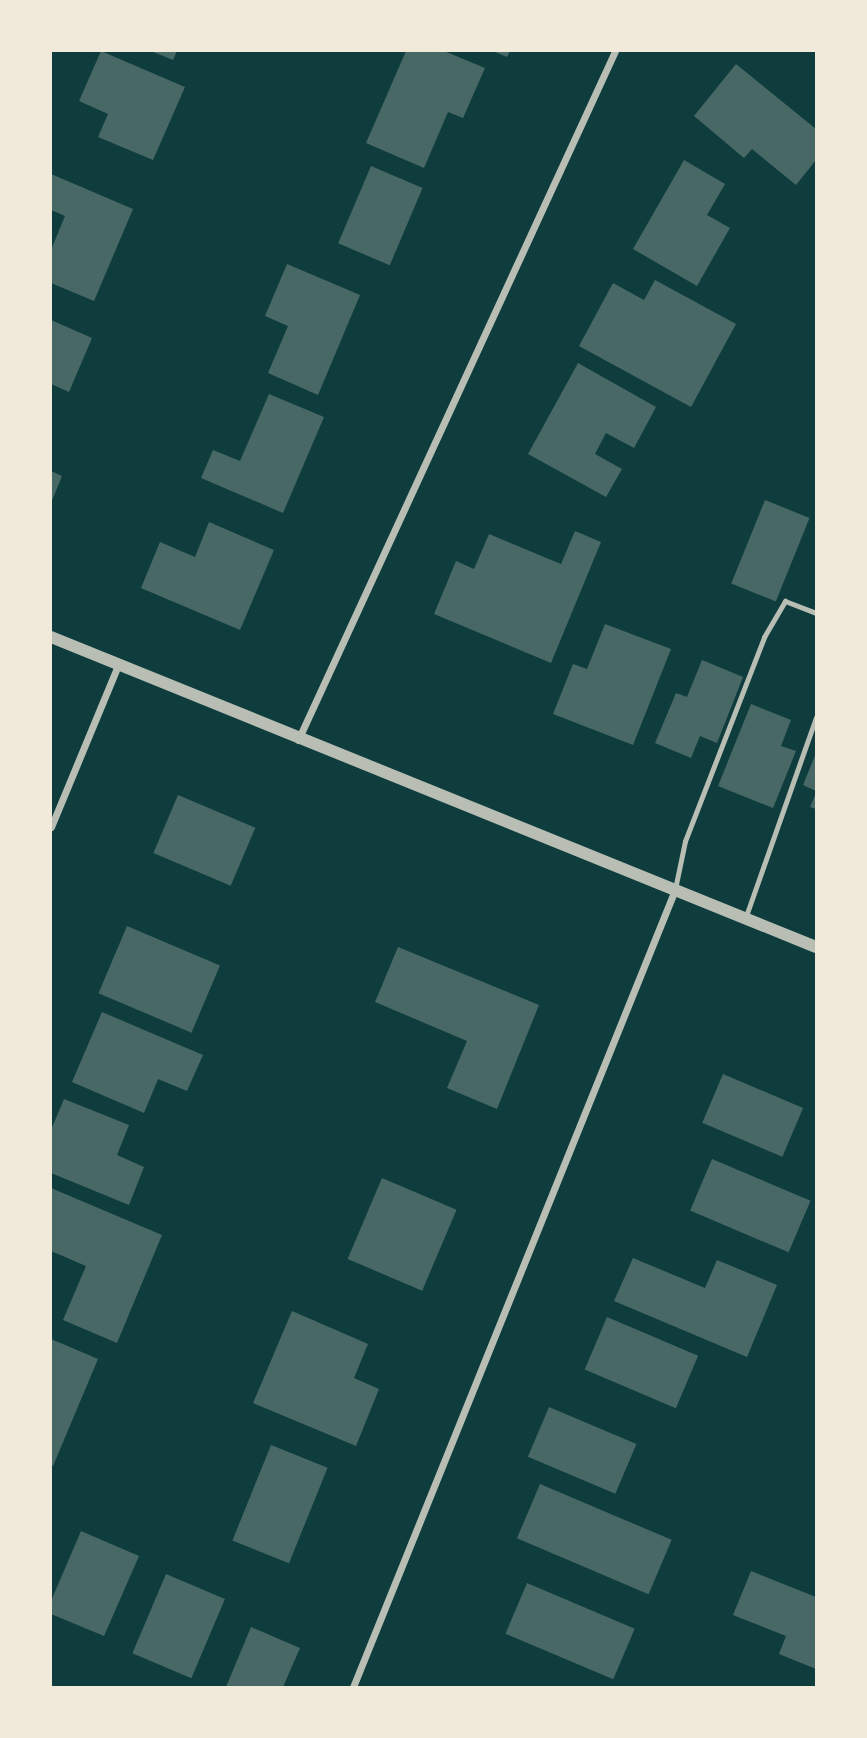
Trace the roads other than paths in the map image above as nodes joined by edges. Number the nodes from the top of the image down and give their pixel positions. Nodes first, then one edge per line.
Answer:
1 (615, 51) edge
2 (816, 613) edge
3 (51, 638) edge
4 (118, 665) junction
5 (816, 717) edge
6 (298, 740) junction
7 (51, 827) edge
8 (674, 892) junction
9 (745, 919) junction
10 (816, 947) edge
11 (353, 1687) edge

1 - 6 street
2 - 8 lane
3 - 4 street
4 - 6 street
4 - 7 street
5 - 9 lane
6 - 8 street
8 - 9 street
8 - 11 street
9 - 10 street

